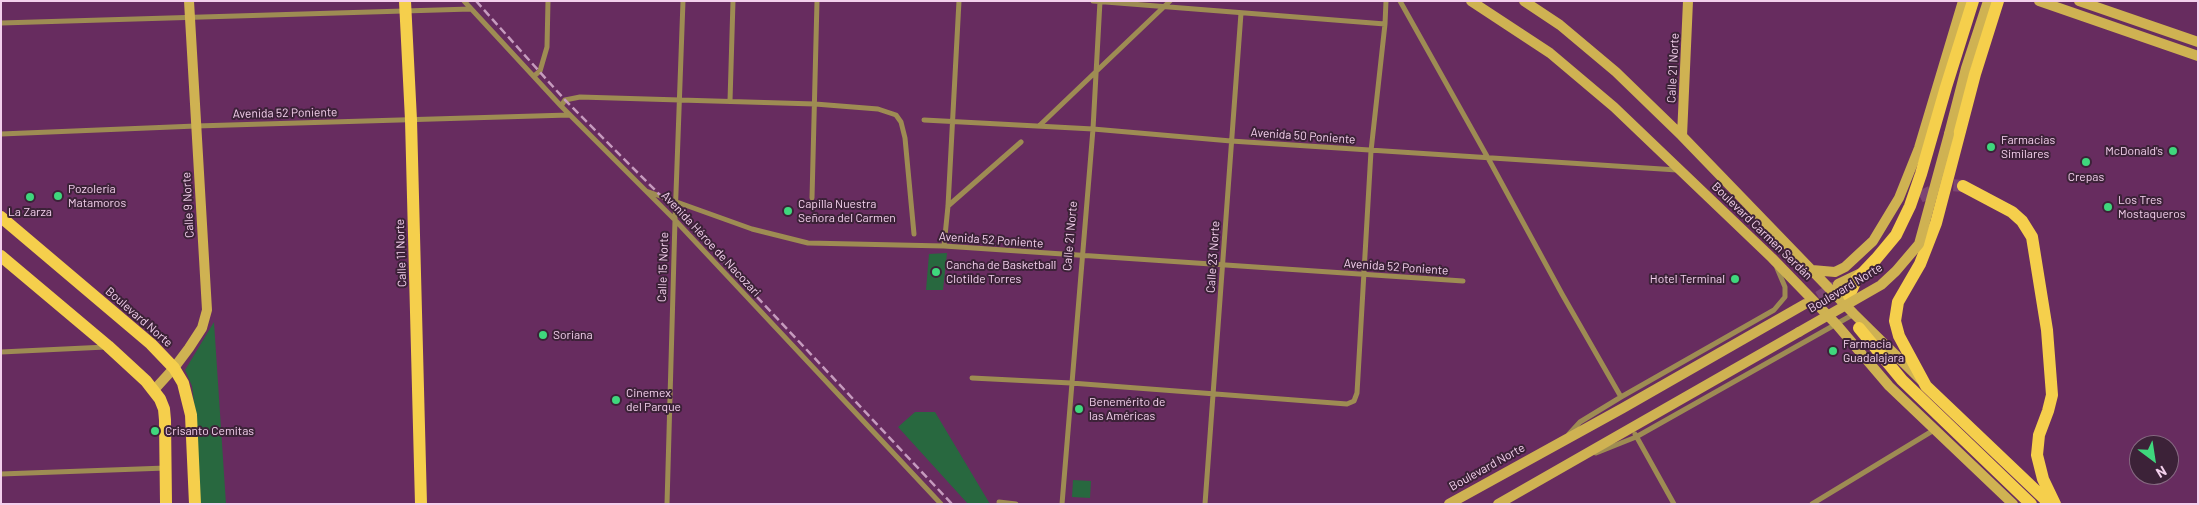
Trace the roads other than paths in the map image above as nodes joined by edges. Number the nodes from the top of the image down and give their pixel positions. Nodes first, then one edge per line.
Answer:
1 (189, 1) edge
2 (464, 1) edge
3 (548, 1) edge
4 (683, 1) edge
5 (733, 1) edge
6 (817, 1) edge
7 (960, 1) edge
8 (1093, 1) edge
9 (1170, 1) edge
10 (1386, 1) edge
11 (1400, 1) edge
12 (1471, 1) edge
13 (1524, 1) edge
14 (1688, 1) edge
15 (1963, 1) edge
16 (1974, 1) edge
17 (1988, 1) edge
18 (1998, 1) edge
19 (2039, 1) edge
20 (2079, 1) edge
21 (1100, 2) edge
22 (406, 6) edge
23 (1164, 7) junction
24 (471, 9) junction
25 (1241, 13) junction
26 (189, 17) junction
27 (1, 23) edge
28 (1385, 24) junction
29 (2198, 42) edge
30 (2198, 56) edge
31 (1095, 75) junction
32 (534, 76) junction
33 (680, 100) junction
34 (730, 101) junction
35 (814, 104) junction
36 (560, 106) junction
37 (569, 115) junction
38 (411, 120) junction
39 (924, 120) dead end
40 (952, 122) junction
41 (196, 126) junction
42 (1039, 126) junction
43 (1093, 129) junction
44 (1, 134) edge
45 (1682, 136) junction
46 (1231, 141) junction
47 (1021, 142) dead end
48 (1371, 151) junction
49 (1488, 158) junction
50 (1681, 170) junction
51 (1963, 186) tunnel mouth
52 (646, 191) junction
53 (1920, 197) tunnel mouth
54 (812, 198) dead end
55 (676, 201) junction
56 (948, 206) junction
57 (1910, 206) junction
58 (1, 217) edge
59 (674, 220) junction
60 (914, 234) dead end
61 (944, 246) junction
62 (1, 256) edge
63 (1081, 257) junction
64 (1772, 258) junction
65 (1222, 266) junction
66 (1812, 270) junction
67 (1864, 272) junction
68 (1364, 274) junction
69 (1463, 282) dead end
70 (1838, 284) tunnel mouth
71 (1849, 296) dead end
72 (1805, 304) tunnel mouth
73 (1854, 314) junction
74 (1837, 325) junction
75 (1859, 328) dead end
76 (108, 346) junction
77 (1, 352) edge
78 (174, 368) junction
79 (972, 378) dead end
80 (1922, 381) junction
81 (1071, 382) junction
82 (154, 390) junction
83 (1213, 393) junction
84 (1621, 397) junction
85 (1934, 430) junction
86 (1634, 432) junction
87 (1564, 439) junction
88 (166, 468) junction
89 (1, 474) edge
90 (1000, 503) edge
91 (1815, 503) edge
92 (166, 504) edge
93 (195, 504) edge
94 (421, 504) edge
95 (667, 504) edge
96 (941, 504) edge
97 (1016, 504) edge
98 (1062, 504) edge
99 (1205, 504) edge
100 (1449, 504) edge
101 (1498, 504) edge
102 (1674, 504) edge
103 (2013, 504) edge
104 (2031, 504) edge
105 (2050, 504) edge
106 (2055, 504) edge

1 - 26 main road, Calle 9 Norte
2 - 24 street, Avenida Héroe de Nacozari
3 - 32 street
4 - 33 street, Calle 15 Norte
5 - 34 street
6 - 35 street
7 - 40 street
8 - 21 street
9 - 23 street
10 - 28 street
11 - 49 street
12 - 50 main road, Boulevard Carmen Serdán
13 - 45 main road, Boulevard Carmen Serdán
14 - 45 main road, Calle 21 Norte
15 - 66 main road
16 - 57 main road, Boulevard Norte
17 - 86 main road, Boulevard Norte, bridge
18 - 80 main road
19 - 30 main road
20 - 29 main road
21 - 23 street
21 - 31 street, Calle 21 Norte
22 - 24 street
22 - 26 street
22 - 38 main road, Calle 11 Norte
23 - 25 street
23 - 31 street
24 - 32 street, Avenida Héroe de Nacozari
25 - 28 street
25 - 46 street, Calle 23 Norte
26 - 27 street
26 - 41 main road, Calle 9 Norte
28 - 48 street
31 - 42 street
31 - 43 street, Calle 21 Norte
32 - 36 street, Avenida Héroe de Nacozari
33 - 34 street
33 - 36 street
33 - 55 street, Calle 15 Norte
34 - 35 street
35 - 54 street
35 - 60 street
36 - 37 street, Avenida Héroe de Nacozari
37 - 38 street, Avenida 52 Poniente
37 - 52 street, Avenida Héroe de Nacozari
38 - 41 street, Avenida 52 Poniente
38 - 94 main road, Calle 11 Norte
39 - 40 street, Avenida 50 Poniente
40 - 42 street, Avenida 50 Poniente
40 - 56 street
41 - 44 street, Avenida 52 Poniente
41 - 78 main road, Calle 9 Norte
42 - 43 street, Avenida 50 Poniente
43 - 46 street, Avenida 50 Poniente
43 - 63 street, Calle 21 Norte
45 - 66 main road, Boulevard Carmen Serdán
46 - 48 street, Avenida 50 Poniente
46 - 65 street, Calle 23 Norte
47 - 56 street
48 - 49 street, Avenida 50 Poniente
48 - 68 street
49 - 50 street, Avenida 50 Poniente
49 - 84 street
50 - 64 main road, Boulevard Carmen Serdán
51 - 106 main road
52 - 55 street, Avenida 52 Poniente
52 - 59 street, Avenida Héroe de Nacozari
53 - 57 main road
55 - 59 street, Calle 15 Norte
55 - 61 street, Avenida 52 Poniente
56 - 61 street
57 - 67 main road, Boulevard Norte
58 - 78 main road, Boulevard Norte
59 - 95 street, Calle 15 Norte
59 - 96 street, Avenida Héroe de Nacozari
61 - 63 street, Avenida 52 Poniente
62 - 76 main road
63 - 65 street, Avenida 52 Poniente
63 - 81 street, Calle 21 Norte
64 - 74 main road, Boulevard Carmen Serdán
64 - 84 street, Boulevard Norte
65 - 68 street, Avenida 52 Poniente
65 - 83 street, Calle 23 Norte
66 - 73 main road, Boulevard Carmen Serdán
67 - 70 main road, Boulevard Norte
67 - 71 main road
68 - 69 street, Avenida 52 Poniente
68 - 83 street
72 - 87 main road, Boulevard Norte
73 - 74 street, Boulevard Norte
73 - 80 main road, Boulevard Carmen Serdán
74 - 85 main road, Boulevard Carmen Serdán
74 - 86 street, Boulevard Norte
75 - 104 main road
76 - 77 street
76 - 82 main road
78 - 82 main road, Calle 9 Norte
78 - 93 main road, Boulevard Norte
79 - 81 street
80 - 105 main road, Boulevard Carmen Serdán
81 - 83 street
81 - 98 street, Calle 21 Norte
82 - 88 main road
83 - 99 street, Calle 23 Norte
84 - 87 street, Boulevard Norte
85 - 91 street
85 - 103 main road, Boulevard Carmen Serdán
86 - 101 main road, Boulevard Norte
86 - 102 street
87 - 100 main road, Boulevard Norte
88 - 89 street
88 - 92 main road
90 - 97 street

